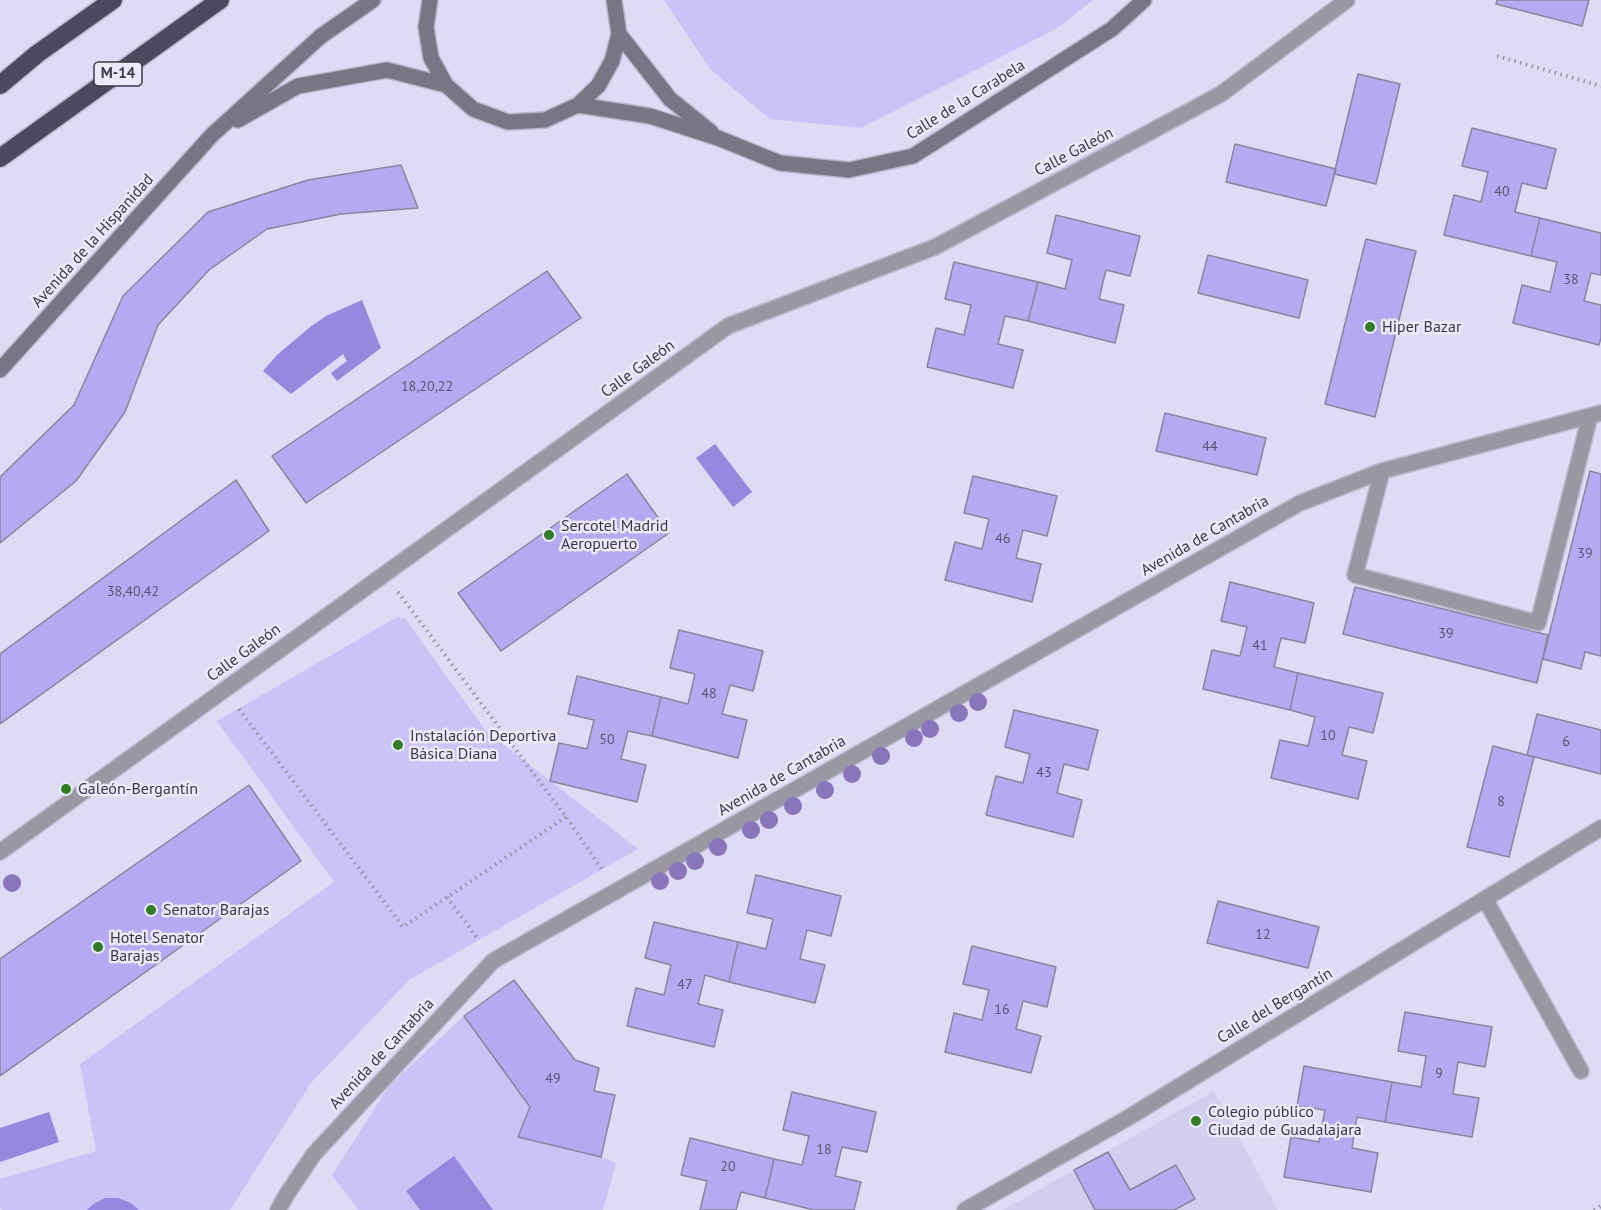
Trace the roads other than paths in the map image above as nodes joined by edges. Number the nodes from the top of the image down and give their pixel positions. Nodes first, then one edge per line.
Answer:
1 (113, 0) edge
2 (220, 0) edge
3 (373, 0) edge
4 (430, 0) edge
5 (614, 0) edge
6 (1144, 0) edge
7 (1347, 0) edge
8 (619, 34) junction
9 (37, 54) junction
10 (0, 70) edge
11 (446, 85) junction
12 (0, 86) edge
13 (578, 105) junction
14 (212, 135) junction
15 (718, 138) junction
16 (8, 153) edge
17 (0, 174) edge
18 (0, 370) edge
19 (1596, 415) edge
20 (1382, 471) junction
21 (1601, 828) edge
22 (0, 852) edge
23 (1485, 899) junction
24 (1581, 1071) dead end
25 (278, 1210) edge
26 (965, 1210) edge

1 - 9 highway
2 - 16 highway, M-14
3 - 14 street, Avenida de la Hispanidad
4 - 11 street
5 - 8 street
6 - 15 street, Calle de la Carabela
7 - 22 street, Calle Galeón
8 - 13 street
8 - 15 street
9 - 10 highway
9 - 12 highway
11 - 13 street
11 - 14 street, Avenida de la Hispanidad
13 - 15 street
14 - 18 street, Avenida de la Hispanidad
16 - 17 highway
19 - 20 street, Avenida de Cantabria
19 - 20 street, Avenida de Cantabria
20 - 25 street, Avenida de Cantabria
21 - 23 street, Calle del Bergantín
23 - 24 street
23 - 26 street, Calle del Bergantín

